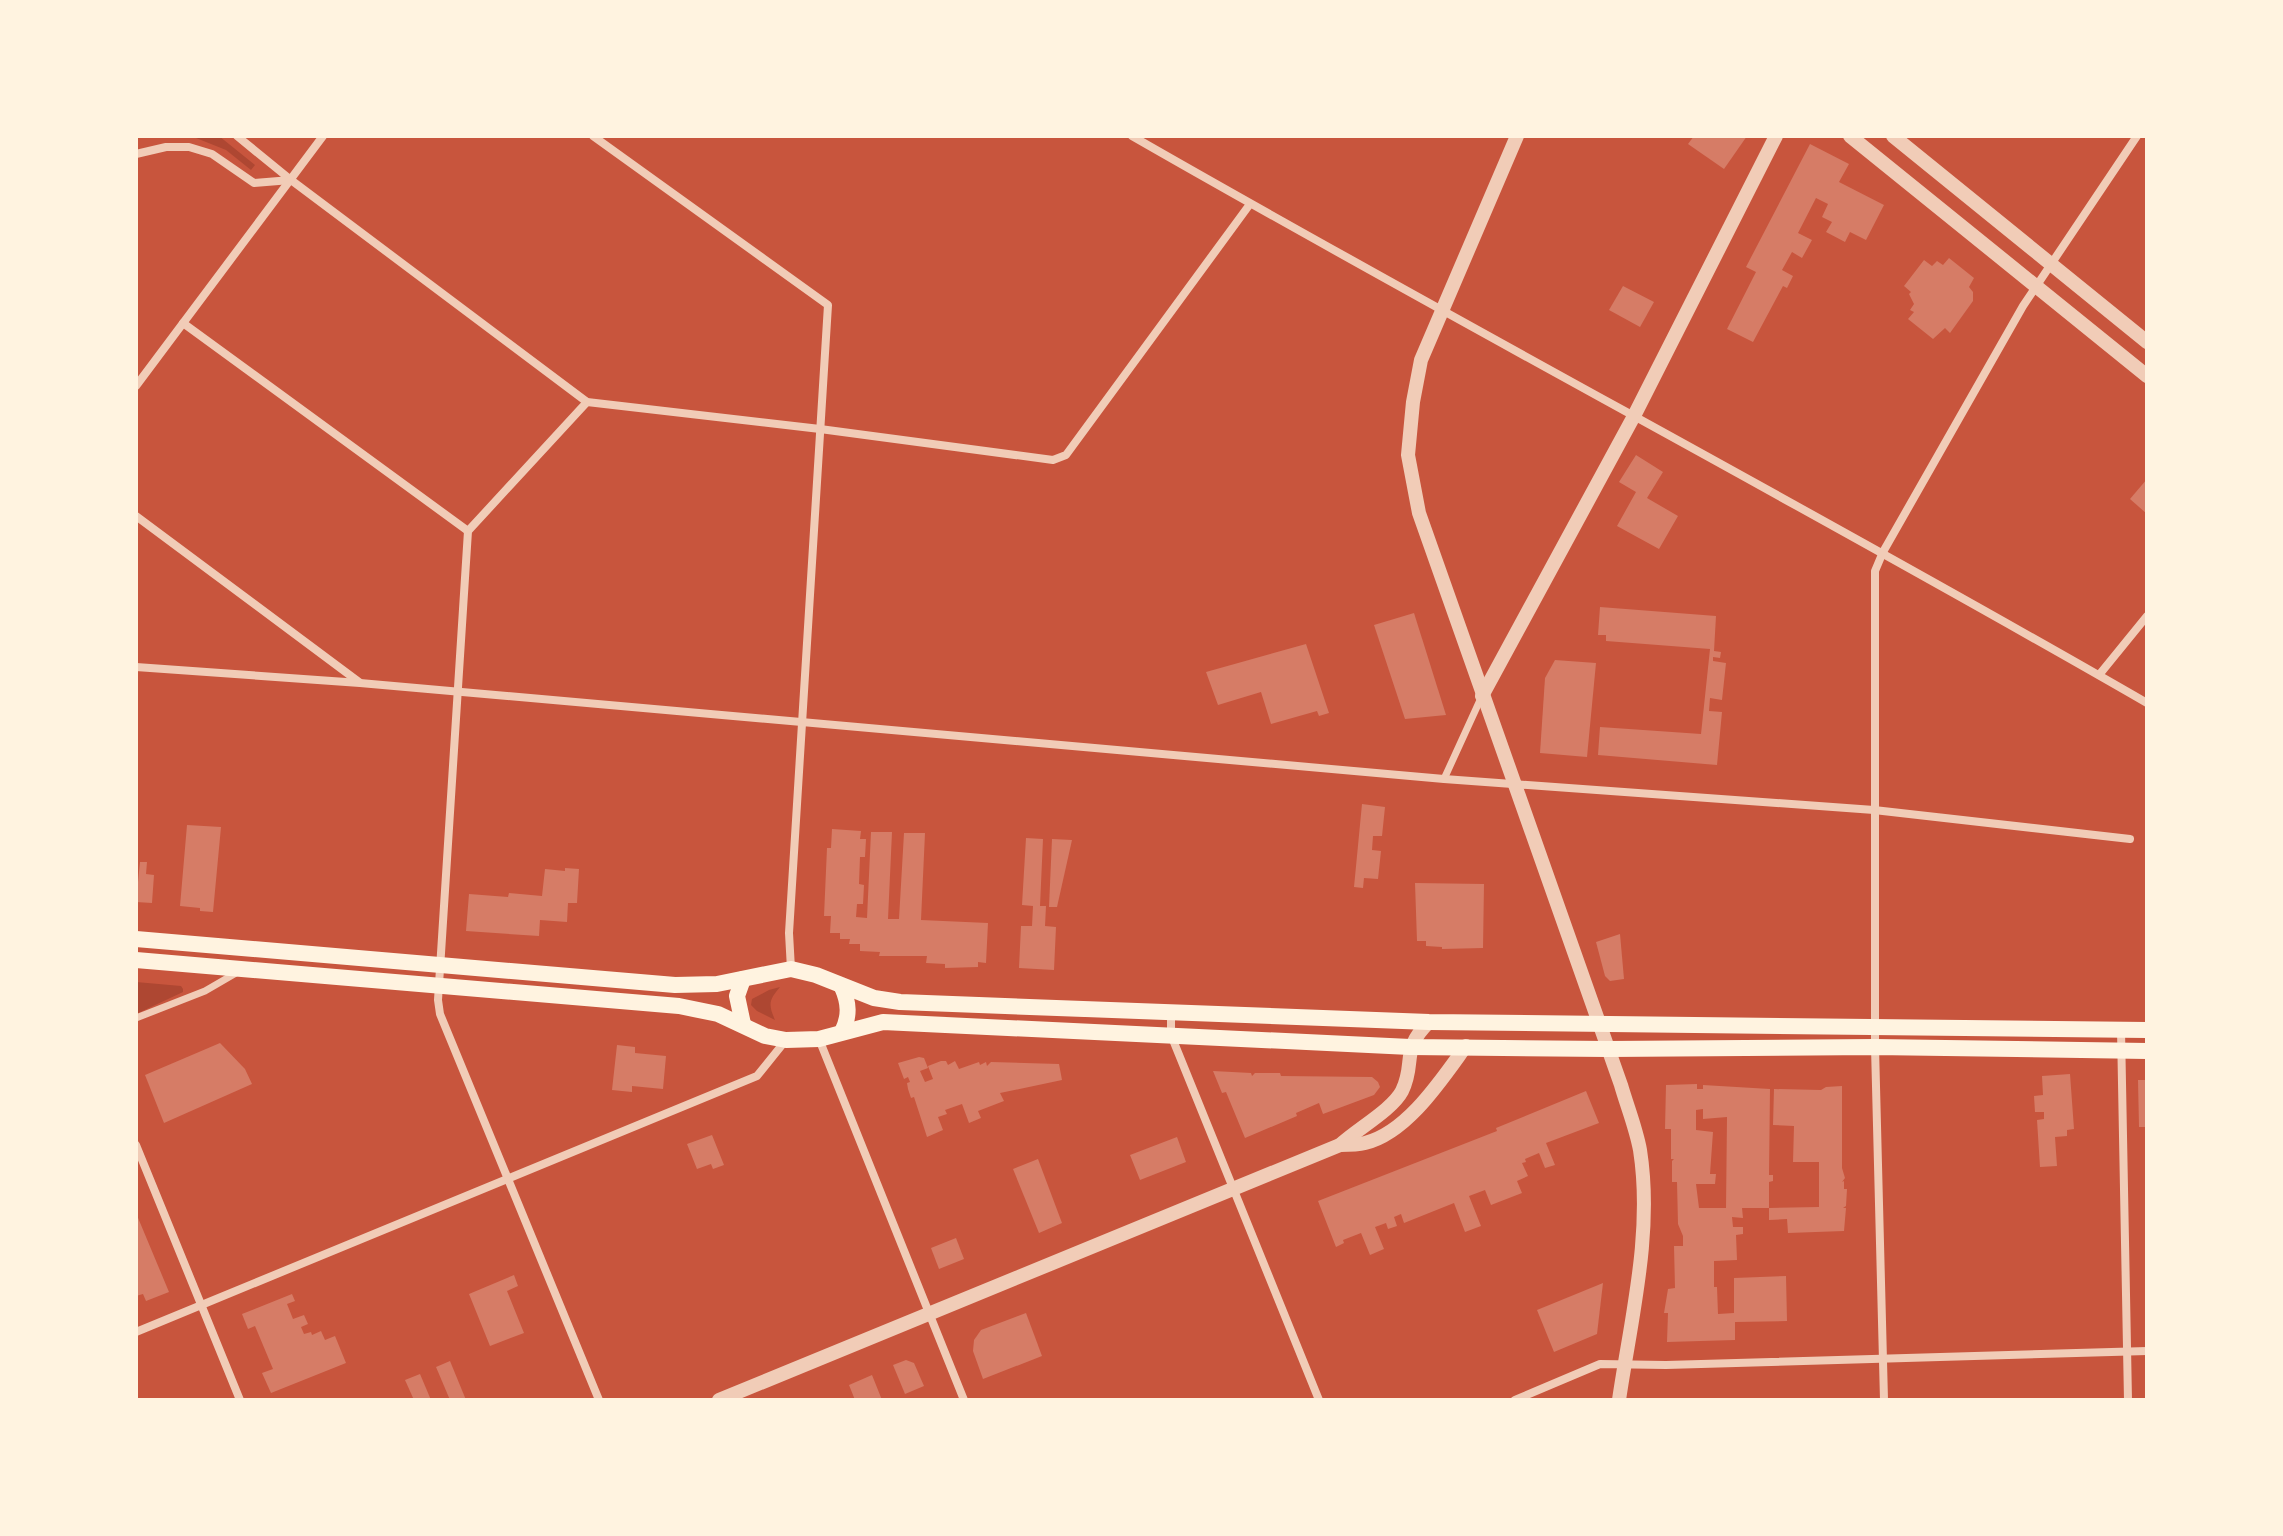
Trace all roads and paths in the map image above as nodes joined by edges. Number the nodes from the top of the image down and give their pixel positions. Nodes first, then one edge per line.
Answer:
1 (237, 136) edge
2 (323, 136) edge
3 (593, 136) edge
4 (1132, 136) edge
5 (1517, 136) edge
6 (1776, 136) edge
7 (1850, 136) edge
8 (1893, 136) edge
9 (2137, 136) edge
10 (136, 154) edge
11 (291, 180) junction
12 (1250, 204) junction
13 (2051, 265) junction
14 (2036, 288) junction
15 (1441, 311) junction
16 (183, 323) junction
17 (2147, 342) edge
18 (2147, 376) edge
19 (136, 386) edge
20 (587, 402) junction
21 (1634, 416) junction
22 (820, 429) junction
23 (136, 516) edge
24 (468, 531) junction
25 (1883, 552) junction
26 (2147, 616) edge
27 (136, 667) edge
28 (2099, 675) junction
29 (360, 683) junction
30 (459, 692) junction
31 (1482, 696) junction
32 (2147, 703) edge
33 (803, 724) junction
34 (1444, 779) junction
35 (1514, 784) junction
36 (1874, 810) junction
37 (2130, 839) dead end
38 (136, 939) edge
39 (136, 960) edge
40 (438, 965) junction
41 (242, 969) junction
42 (791, 969) junction
43 (743, 979) junction
44 (438, 985) junction
45 (842, 987) junction
46 (1171, 1014) junction
47 (136, 1018) edge
48 (1429, 1022) junction
49 (1598, 1022) junction
50 (743, 1024) junction
51 (1875, 1025) junction
52 (2121, 1030) junction
53 (2147, 1030) edge
54 (842, 1032) junction
55 (1171, 1035) junction
56 (819, 1039) junction
57 (786, 1040) junction
58 (1466, 1046) junction
59 (1410, 1047) junction
60 (1875, 1047) junction
61 (1608, 1049) junction
62 (2122, 1050) junction
63 (2147, 1051) edge
64 (136, 1145) edge
65 (1340, 1145) junction
66 (510, 1179) junction
67 (1232, 1189) junction
68 (202, 1305) junction
69 (930, 1314) junction
70 (136, 1332) edge
71 (2147, 1351) edge
72 (2127, 1352) junction
73 (1882, 1359) junction
74 (1624, 1365) junction
75 (240, 1400) edge
76 (599, 1400) edge
77 (719, 1400) edge
78 (964, 1400) edge
79 (1319, 1400) edge
80 (1515, 1400) edge
81 (1619, 1400) edge
82 (1884, 1400) edge
83 (2128, 1400) edge

1 - 11 street
2 - 11 street
3 - 22 street
4 - 12 street
5 - 15 street
6 - 21 street
7 - 14 street
8 - 13 street
9 - 13 street
10 - 11 street
11 - 16 street
11 - 20 street
12 - 15 street
12 - 22 street
13 - 14 street
13 - 17 street
14 - 18 street
14 - 25 street
15 - 21 street
15 - 31 street
16 - 19 street
16 - 24 street
20 - 22 street
20 - 24 street
21 - 25 street
21 - 31 street
22 - 33 street
23 - 29 street
24 - 30 street
25 - 28 street
25 - 36 street
26 - 28 street
27 - 29 street
28 - 32 street
29 - 30 street
30 - 33 street
30 - 40 street
31 - 34 street
31 - 35 street
33 - 34 street
33 - 42 street
34 - 35 street
35 - 36 street
35 - 49 street
36 - 37 street
36 - 51 street
38 - 40 main road
39 - 41 main road
40 - 43 main road
40 - 44 street
41 - 44 main road
41 - 47 street
42 - 43 main road
42 - 45 main road
43 - 50 main road
44 - 50 main road
44 - 66 street
45 - 46 main road
45 - 54 main road
46 - 48 main road
46 - 55 street
48 - 49 main road
48 - 59 street
49 - 51 main road
49 - 61 street
50 - 57 main road
51 - 52 main road
51 - 60 street
52 - 53 main road
52 - 62 street
54 - 55 main road
54 - 56 main road
55 - 59 main road
55 - 67 street
56 - 57 main road
56 - 69 street
57 - 66 street
58 - 59 main road
58 - 61 main road
58 - 65 street
59 - 65 street
60 - 61 main road
60 - 62 main road
60 - 73 street
61 - 74 street
62 - 63 main road
62 - 72 street
64 - 68 street
65 - 67 street
66 - 68 street
66 - 76 street
67 - 69 street
67 - 79 street
68 - 70 street
68 - 75 street
69 - 77 street
69 - 78 street
71 - 72 street
72 - 73 street
72 - 83 street
73 - 74 street
73 - 82 street
74 - 80 street
74 - 81 street

